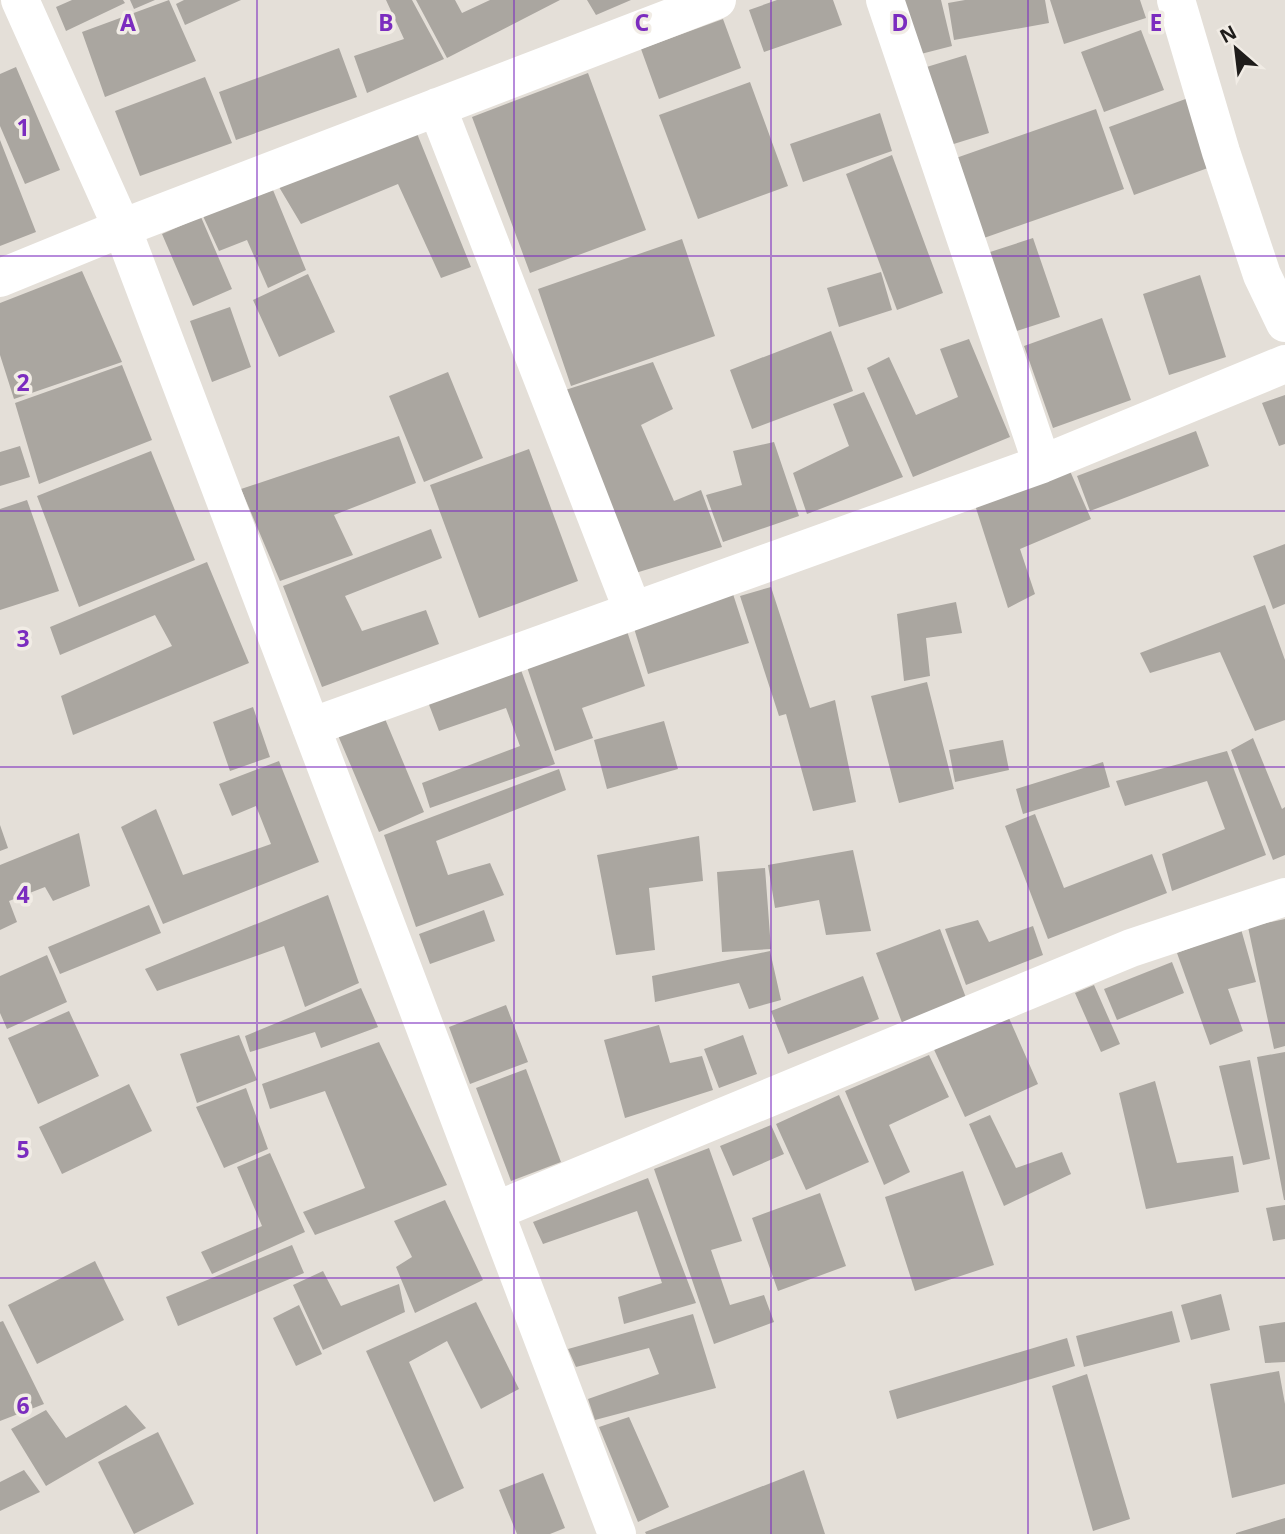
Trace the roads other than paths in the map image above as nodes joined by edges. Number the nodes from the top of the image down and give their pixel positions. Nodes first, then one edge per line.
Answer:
1 (20, 0) edge
2 (717, 0) edge
3 (885, 0) edge
4 (1176, 0) edge
5 (437, 107) junction
6 (122, 228) junction
7 (0, 278) edge
8 (1285, 323) edge
9 (1285, 364) edge
10 (1042, 464) junction
11 (633, 611) junction
12 (311, 727) junction
13 (1285, 897) edge
14 (495, 1211) junction
15 (617, 1534) edge

1 - 6 street
2 - 5 street
3 - 10 street
4 - 8 street
5 - 6 street
5 - 11 street
6 - 7 street
6 - 12 street
9 - 10 street
10 - 11 street
11 - 12 street
12 - 14 street
13 - 14 street
14 - 15 street

